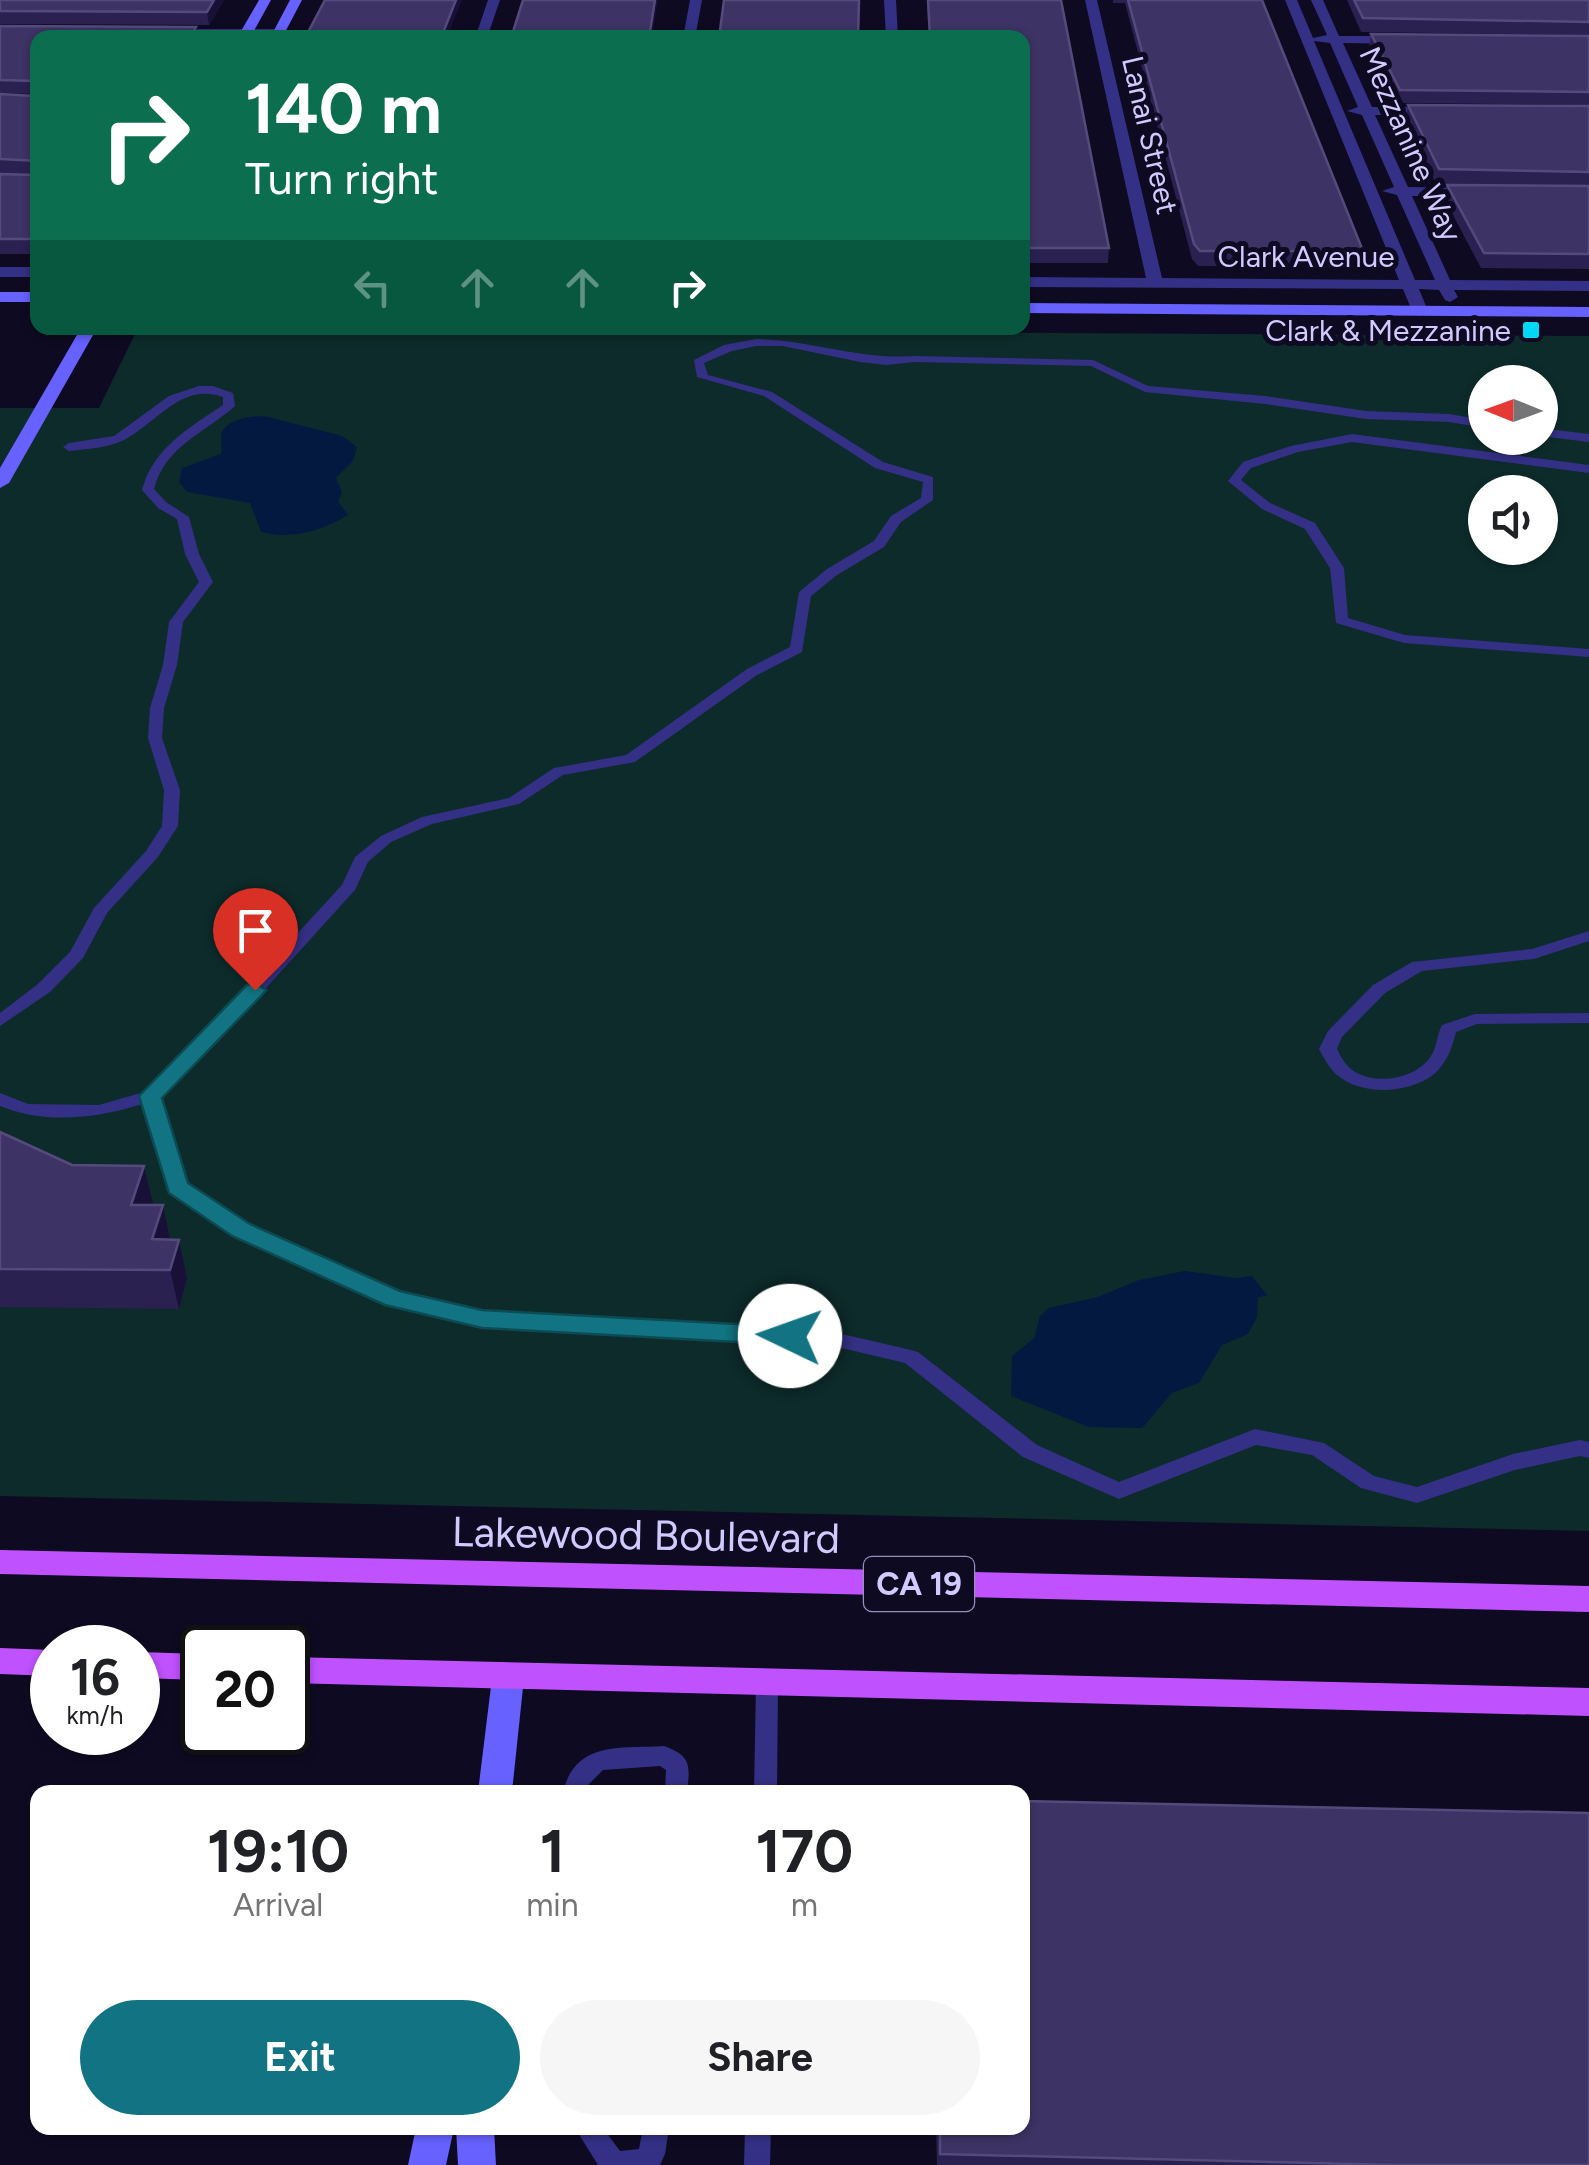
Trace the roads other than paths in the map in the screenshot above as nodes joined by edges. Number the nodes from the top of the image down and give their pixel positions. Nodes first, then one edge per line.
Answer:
1 (265, 0) edge
2 (296, 0) edge
3 (494, 0) edge
4 (696, 0) edge
5 (890, 0) edge
6 (1091, 0) edge
7 (1291, 0) edge
8 (1317, 0) edge
9 (247, 30) edge
10 (280, 30) edge
11 (484, 30) edge
12 (690, 30) edge
13 (892, 30) edge
14 (1308, 39) junction
15 (1334, 40) junction
16 (1412, 40) edge
17 (1339, 110) junction
18 (1366, 111) junction
19 (1459, 111) edge
20 (1372, 191) junction
21 (1402, 192) junction
22 (1496, 192) edge
23 (0, 272) edge
24 (30, 272) edge
25 (1030, 282) edge
26 (1156, 283) junction
27 (1408, 285) junction
28 (1444, 285) junction
29 (1589, 286) edge
30 (0, 297) edge
31 (30, 298) edge
32 (1030, 308) edge
33 (1420, 311) junction
34 (1456, 311) junction
35 (1589, 312) edge
36 (86, 335) edge
37 (1468, 421) edge
38 (1558, 434) edge
39 (1589, 438) edge
40 (69, 447) dead end
41 (1589, 469) edge
42 (0, 484) edge
43 (1589, 653) edge
44 (1589, 936) edge
45 (1589, 1018) edge
46 (0, 1020) edge
47 (150, 1096) junction
48 (0, 1100) edge
49 (1589, 1450) edge
50 (0, 1562) edge
51 (1589, 1600) edge
52 (0, 1661) edge
53 (30, 1662) edge
54 (310, 1671) edge
55 (508, 1678) junction
56 (768, 1684) junction
57 (1589, 1702) edge
58 (497, 1785) edge
59 (577, 1785) edge
60 (677, 1785) edge
61 (765, 1785) edge
62 (434, 2135) edge
63 (476, 2135) edge
64 (593, 2135) edge
65 (655, 2135) edge
66 (758, 2135) edge
67 (427, 2165) edge
68 (479, 2165) edge
69 (615, 2165) edge
70 (757, 2165) edge

1 - 9 main road
2 - 10 main road
3 - 11 street
4 - 12 street
5 - 13 street
6 - 26 street, Lanai Street
7 - 14 street, Mezzanine Way
8 - 15 street, Mezzanine Way
14 - 15 street
14 - 17 street, Mezzanine Way
15 - 16 street
15 - 18 street, Mezzanine Way
17 - 18 street
17 - 20 street, Mezzanine Way
18 - 19 street
18 - 21 street, Mezzanine Way
20 - 21 street
20 - 27 street, Mezzanine Way
21 - 22 street
21 - 28 street, Mezzanine Way
23 - 24 street
25 - 26 street, Clark Avenue
26 - 27 street, Clark Avenue
27 - 28 street, Clark Avenue
27 - 33 street, Mezzanine Way
28 - 29 street, Clark Avenue
28 - 34 street, Mezzanine Way
30 - 31 main road
32 - 33 main road, Clark Avenue
33 - 34 main road, Clark Avenue
34 - 35 main road, Clark Avenue
36 - 42 main road
37 - 47 lane
38 - 39 lane
40 - 46 lane
41 - 43 lane
44 - 45 lane
47 - 48 lane
47 - 49 lane
50 - 51 main road, Lakewood Boulevard / CA 19
52 - 53 main road
54 - 55 main road
55 - 56 main road
55 - 58 main road
56 - 57 main road
56 - 61 lane
59 - 60 lane
62 - 67 main road
63 - 68 main road
64 - 69 lane
65 - 69 lane
66 - 70 lane

